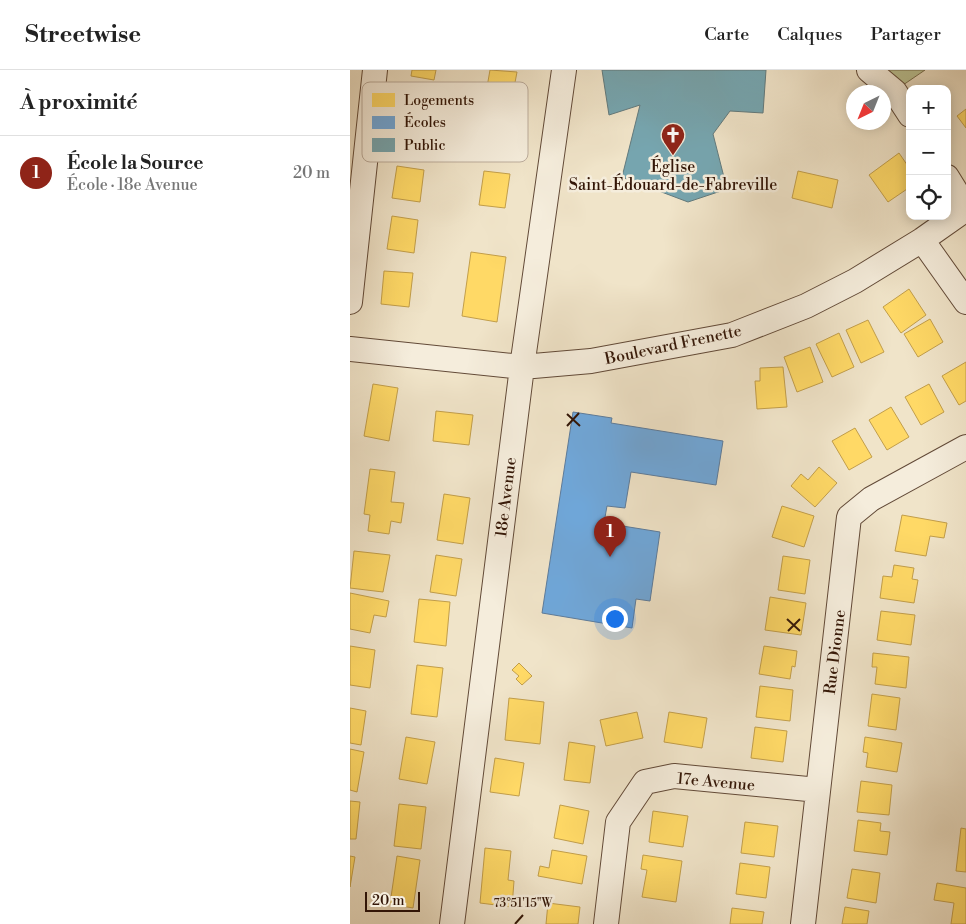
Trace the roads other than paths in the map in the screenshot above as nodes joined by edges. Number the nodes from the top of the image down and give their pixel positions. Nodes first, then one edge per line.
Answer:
1 (564, 70) edge
2 (869, 70) edge
3 (906, 108) edge
4 (365, 162) edge
5 (951, 184) edge
6 (966, 209) edge
7 (922, 240) junction
8 (350, 302) edge
9 (966, 302) edge
10 (350, 349) edge
11 (522, 367) junction
12 (966, 446) edge
13 (818, 790) junction
14 (452, 924) edge
15 (606, 924) edge
16 (802, 924) edge

1 - 11 street, 18e Avenue
2 - 3 street
4 - 8 street
5 - 6 street
6 - 7 street, Boulevard Frenette
7 - 9 street
7 - 11 street, Boulevard Frenette
10 - 11 street, Boulevard Frenette
11 - 14 street, 18e Avenue
12 - 13 street, Rue Dionne
13 - 15 street, 17e Avenue
13 - 16 street, Rue Dionne

